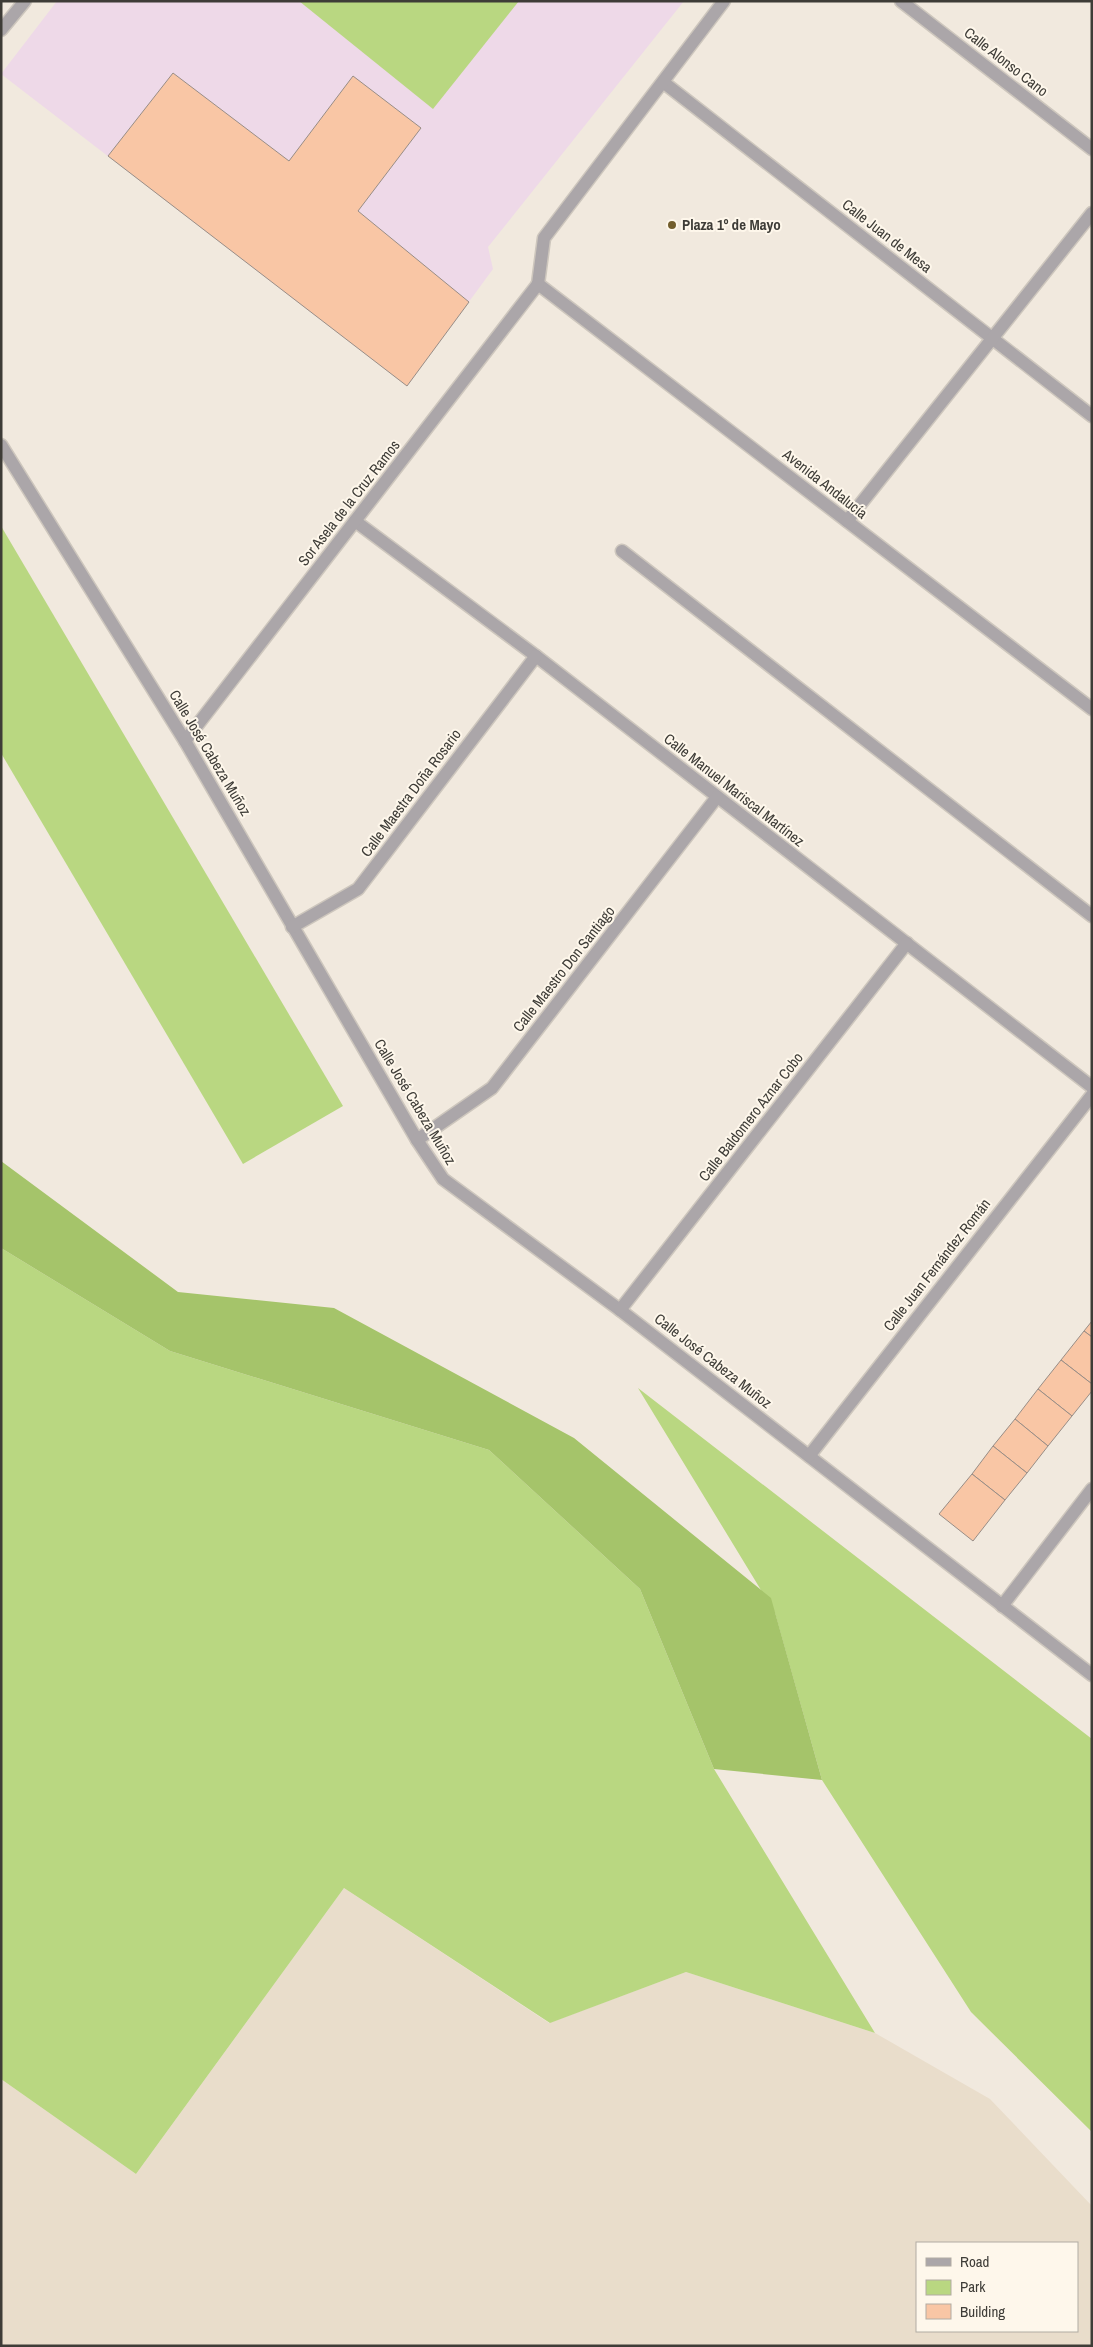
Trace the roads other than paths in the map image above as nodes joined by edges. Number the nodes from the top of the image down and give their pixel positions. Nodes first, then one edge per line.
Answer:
1 (25, 1) edge
2 (724, 1) edge
3 (901, 1) edge
4 (1, 30) edge
5 (663, 82) junction
6 (1092, 149) edge
7 (1092, 213) edge
8 (538, 284) junction
9 (992, 338) junction
10 (1092, 416) edge
11 (1, 445) edge
12 (847, 521) junction
13 (355, 522) junction
14 (622, 551) dead end
15 (536, 656) junction
16 (1092, 709) edge
17 (185, 740) junction
18 (717, 797) junction
19 (1092, 916) edge
20 (292, 927) junction
21 (908, 943) junction
22 (1092, 1087) edge
23 (1092, 1095) edge
24 (417, 1140) junction
25 (620, 1310) junction
26 (809, 1456) junction
27 (1092, 1488) edge
28 (1002, 1606) junction
29 (1092, 1675) edge

1 - 4 street
2 - 5 street
3 - 6 street, Calle Alonso Cano
5 - 8 street
5 - 9 street, Calle Juan de Mesa
7 - 9 street
8 - 12 street, Avenida Andalucía
8 - 13 street, Sor Asela de la Cruz Ramos
9 - 10 street, Calle Juan de Mesa
9 - 12 street
11 - 17 street, Calle José Cabeza Muñoz
12 - 16 street, Avenida Andalucía
13 - 15 street, Calle Manuel Mariscal Martínez
13 - 17 street, Sor Asela de la Cruz Ramos
14 - 19 street
15 - 18 street, Calle Manuel Mariscal Martínez
15 - 20 street, Calle Maestra Doña Rosario
17 - 20 street, Calle José Cabeza Muñoz
18 - 21 street, Calle Manuel Mariscal Martínez
18 - 24 street, Calle Maestro Don Santiago
20 - 24 street, Calle José Cabeza Muñoz
21 - 22 street, Calle Manuel Mariscal Martínez
21 - 25 street, Calle Baldomero Aznar Cobo
23 - 26 street, Calle Juan Fernández Román
24 - 25 street, Calle José Cabeza Muñoz
25 - 26 street, Calle José Cabeza Muñoz
26 - 28 street, Calle José Cabeza Muñoz
27 - 28 street
28 - 29 street, Calle José Cabeza Muñoz

